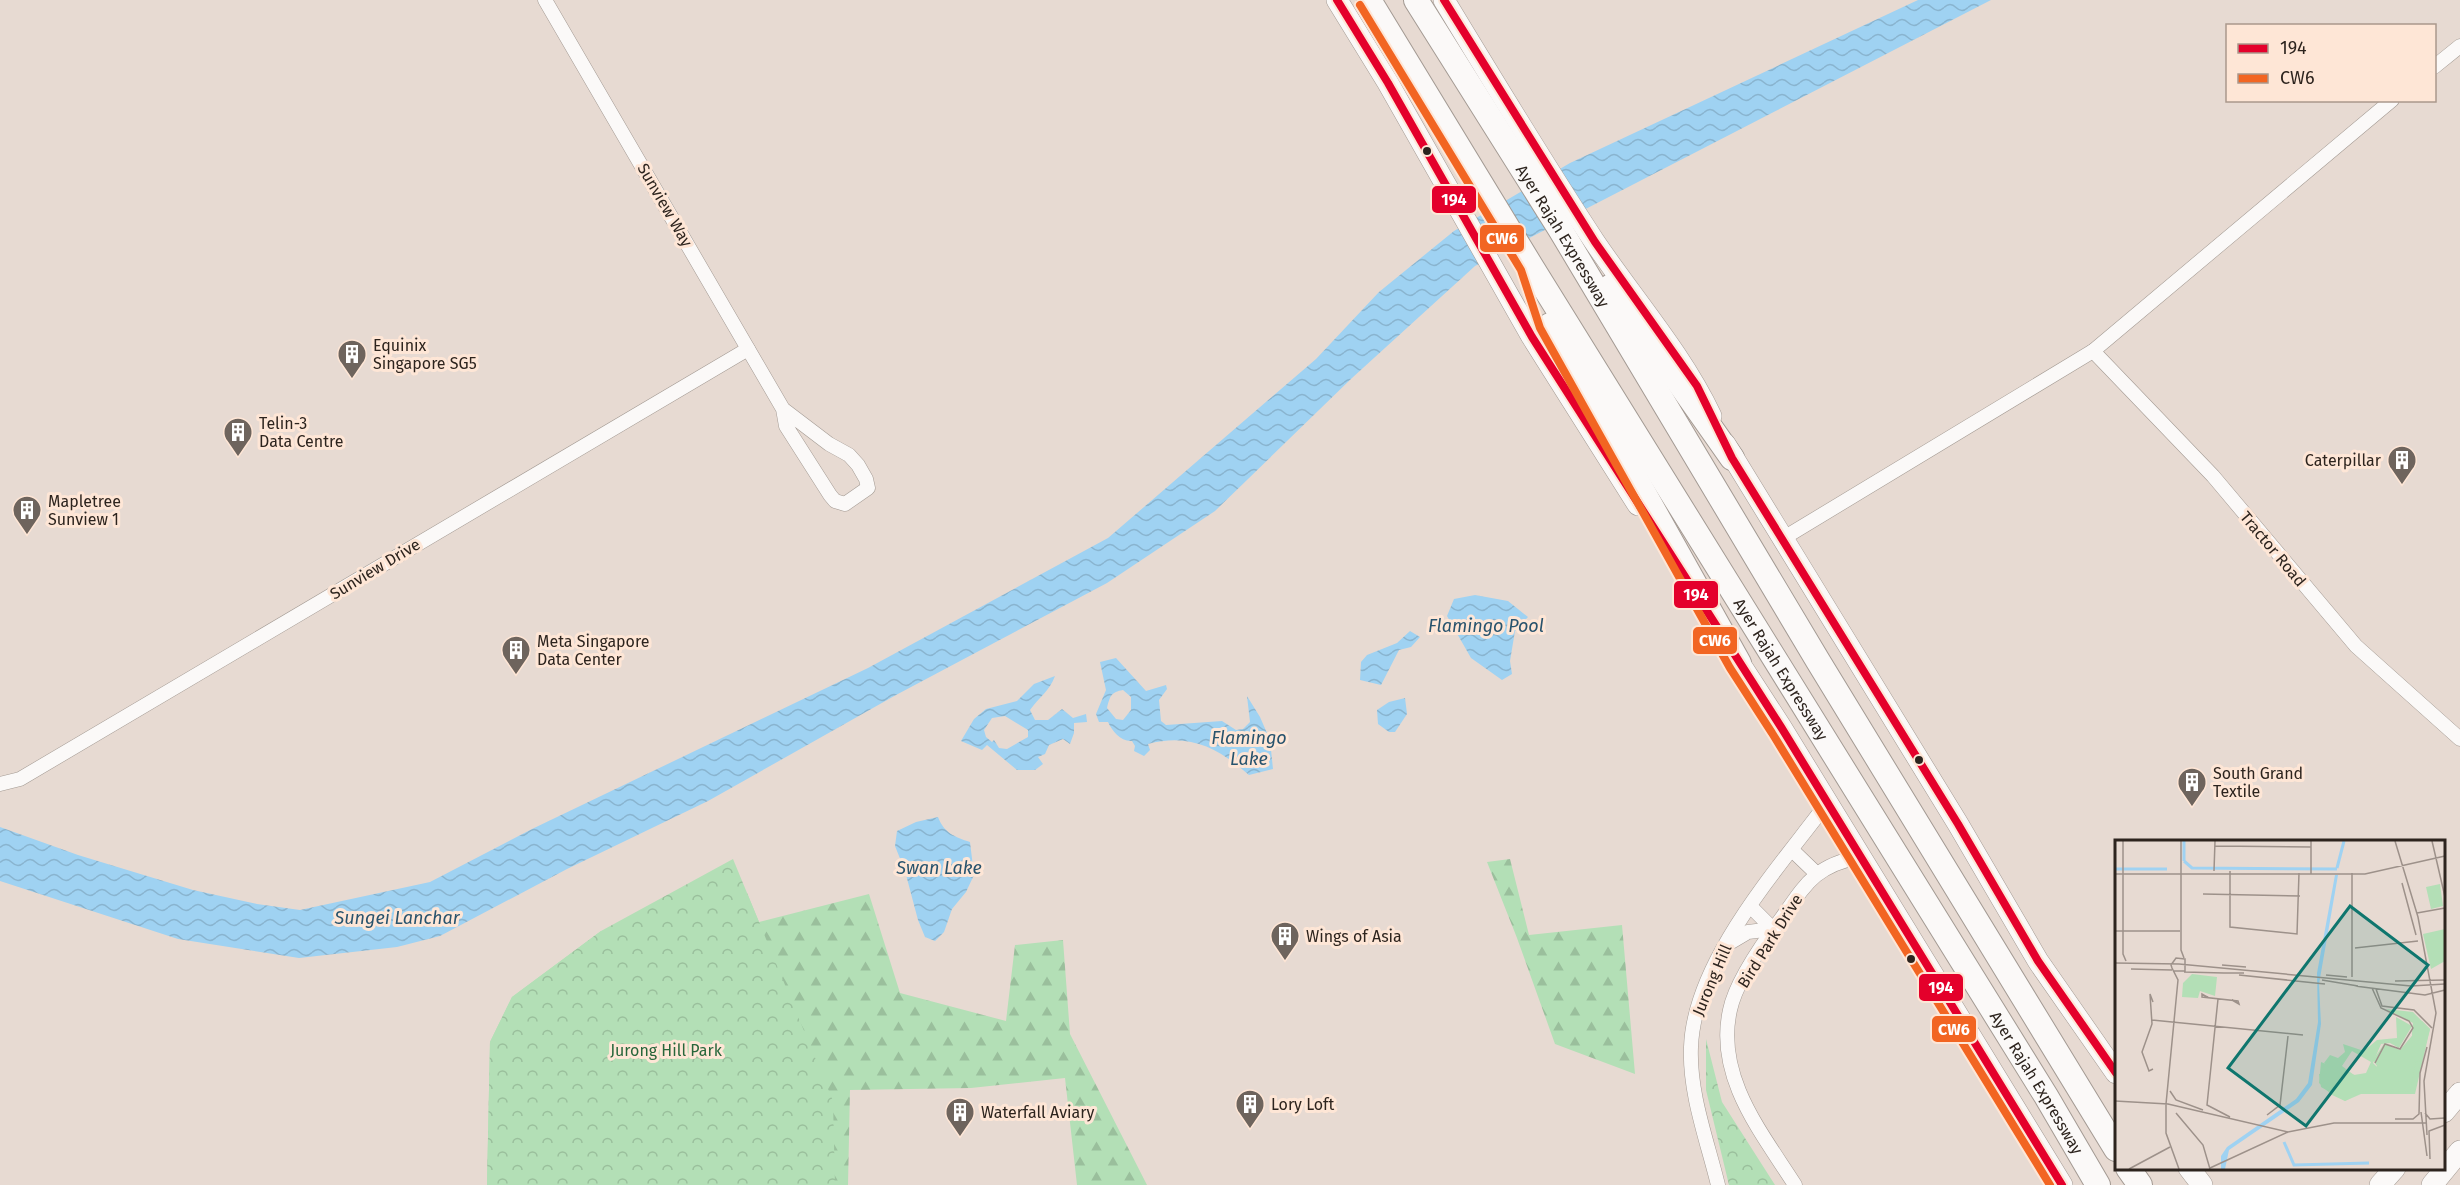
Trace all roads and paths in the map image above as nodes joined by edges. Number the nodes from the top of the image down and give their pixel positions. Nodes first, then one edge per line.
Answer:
1 (545, 0) edge
2 (1336, 0) edge
3 (1369, 0) edge
4 (1416, 0) edge
5 (1444, 0) edge
6 (2460, 46) edge
7 (2436, 65) edge
8 (2390, 102) edge
9 (1560, 229) junction
10 (1531, 266) junction
11 (748, 349) junction
12 (2093, 351) junction
13 (783, 409) junction
14 (1732, 459) junction
15 (1782, 539) junction
16 (1738, 663) junction
17 (2460, 739) edge
18 (0, 784) edge
19 (1827, 803) junction
20 (1792, 850) junction
21 (1860, 857) junction
22 (1816, 873) junction
23 (1750, 906) junction
24 (1773, 929) junction
25 (1726, 945) junction
26 (2115, 1072) edge
27 (2460, 1093) edge
28 (2445, 1111) edge
29 (2115, 1147) edge
30 (2460, 1151) edge
31 (2190, 1170) edge
32 (2393, 1170) edge
33 (2445, 1170) edge
34 (2445, 1170) edge
35 (1718, 1185) edge
36 (1795, 1185) edge
37 (2062, 1185) edge
38 (2098, 1185) edge
39 (2202, 1185) edge
40 (2380, 1185) edge
41 (2433, 1185) edge

1 - 11 street, Sunview Way
2 - 16 main road
3 - 10 highway, Ayer Rajah Expressway
4 - 9 highway, Ayer Rajah Expressway
5 - 14 main road
6 - 7 street
8 - 12 street
9 - 14 highway
9 - 29 highway, Ayer Rajah Expressway
10 - 16 highway
10 - 38 highway, Ayer Rajah Expressway
11 - 13 street, Sunview Way
11 - 18 street, Sunview Drive
12 - 15 street
12 - 17 street, Tractor Road
13 - 13 street, Sunview Way
14 - 15 main road
15 - 26 main road
16 - 19 main road
19 - 20 street, Jurong Hill
19 - 21 main road
20 - 22 street
20 - 23 street, Jurong Hill
21 - 22 street, Bird Park Drive
21 - 37 main road
22 - 24 street, Bird Park Drive
23 - 24 street
23 - 25 street, Jurong Hill
24 - 25 street
24 - 36 street, Bird Park Drive
25 - 35 street, Jurong Hill
27 - 28 main road
30 - 33 main road
31 - 39 main road
32 - 40 main road
34 - 41 main road

